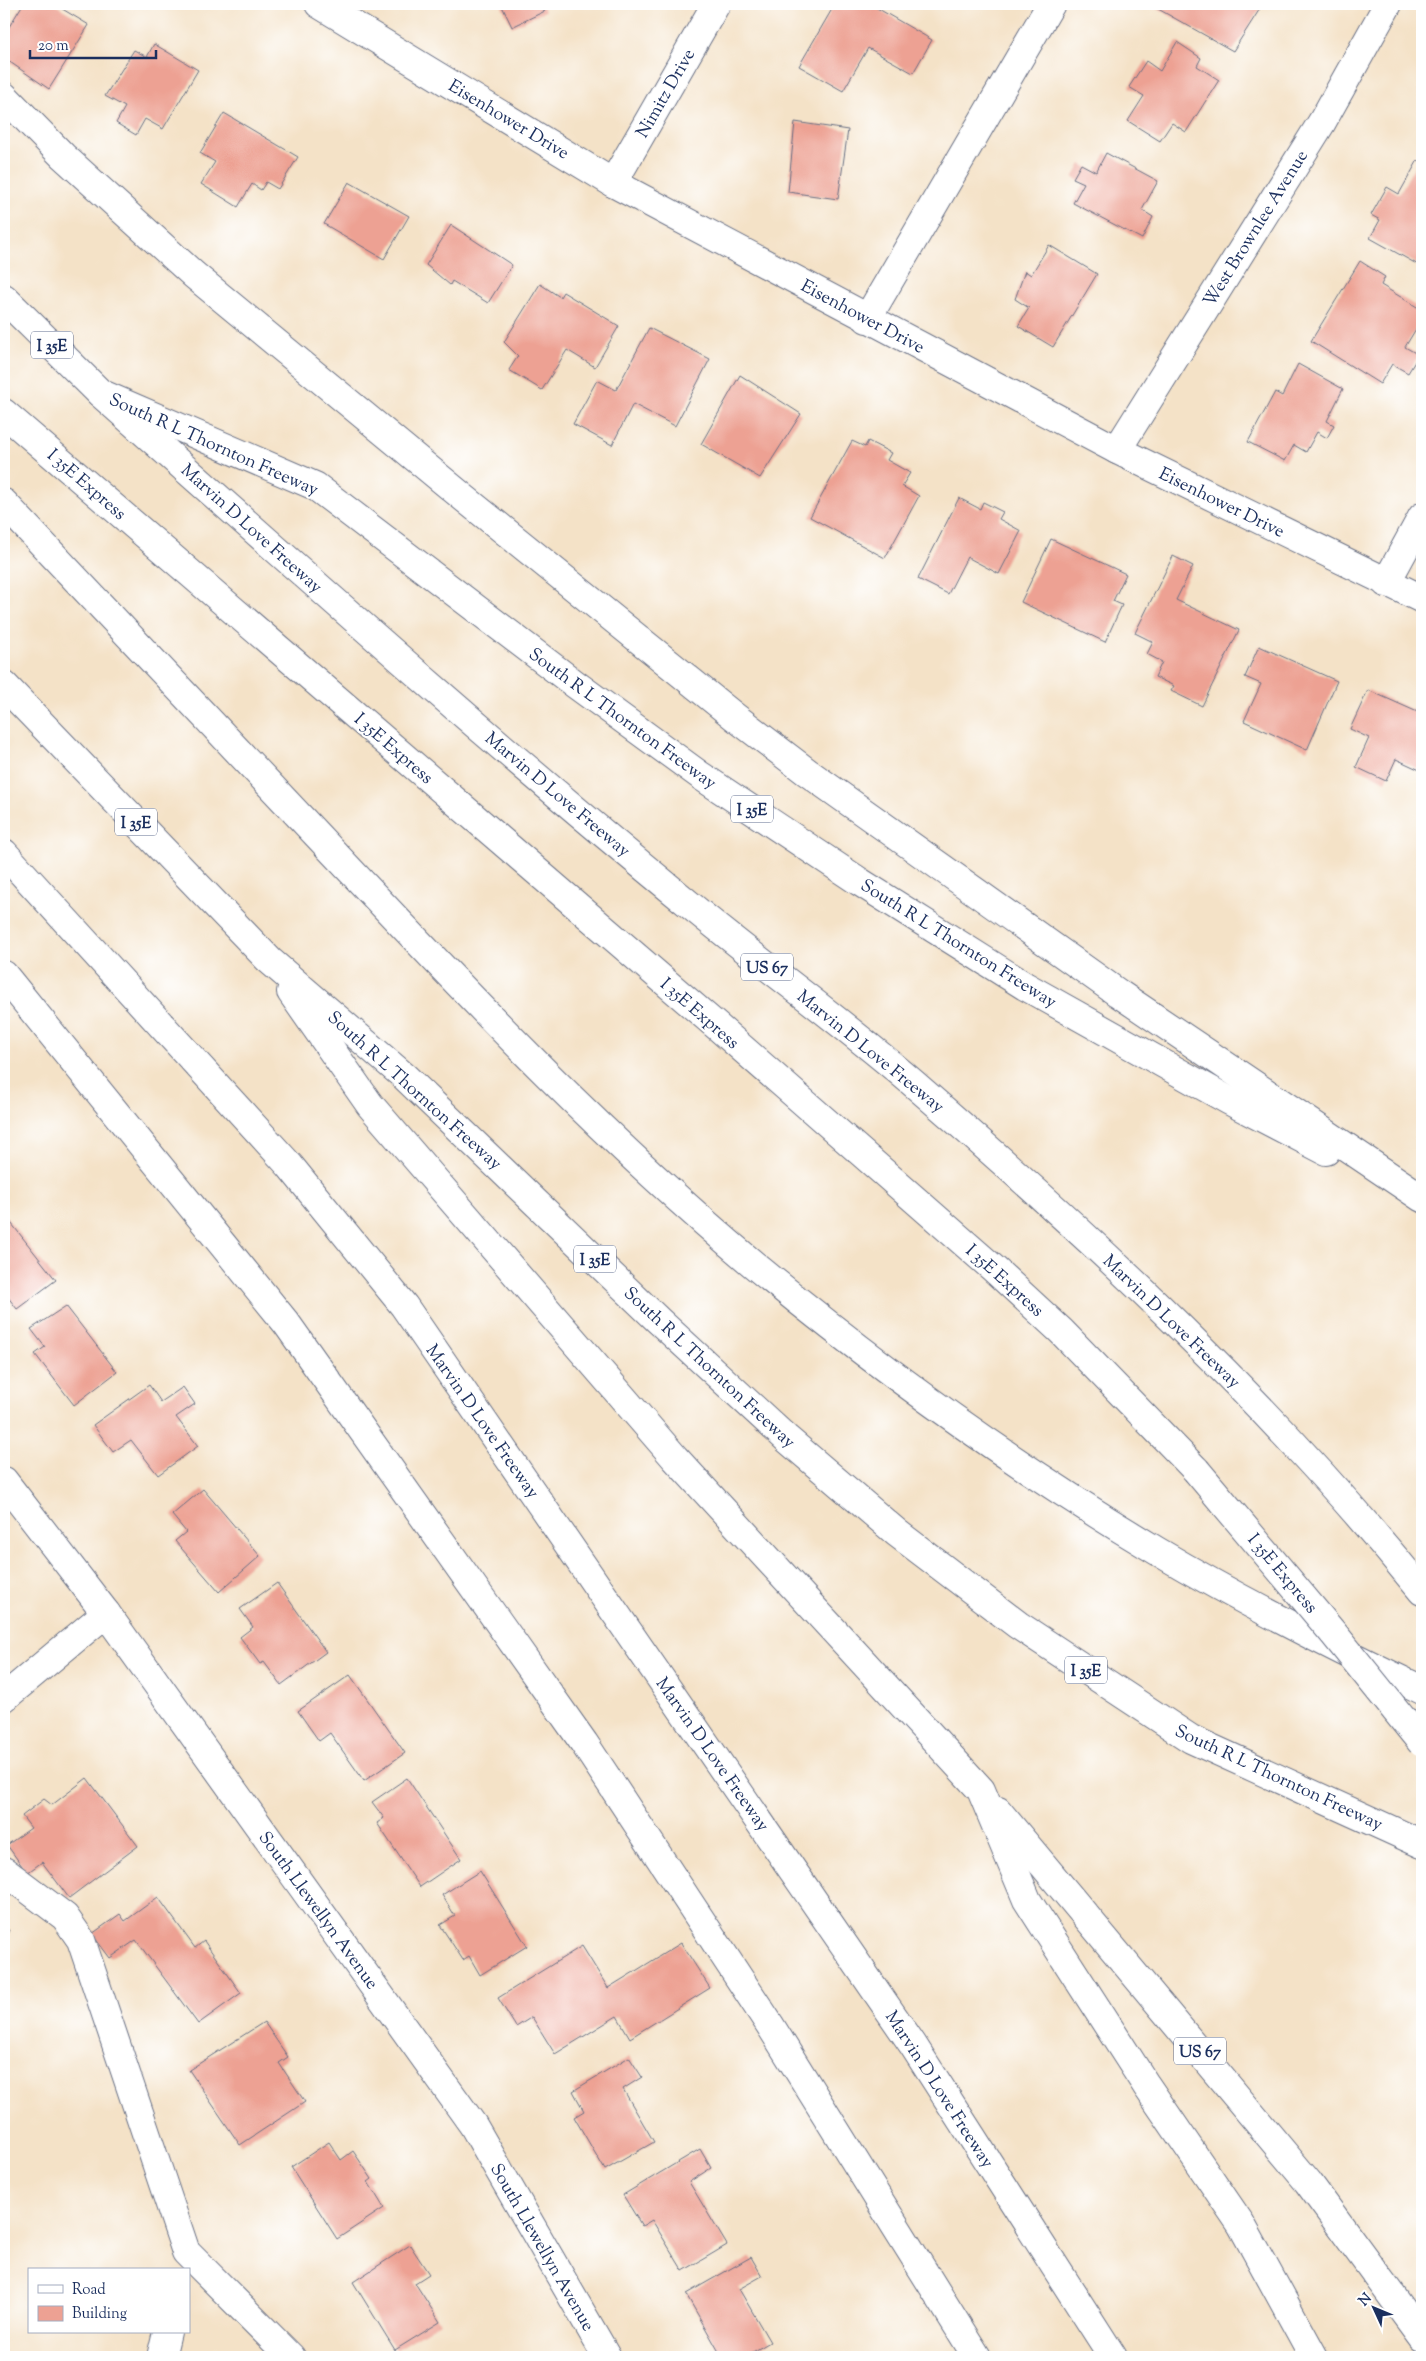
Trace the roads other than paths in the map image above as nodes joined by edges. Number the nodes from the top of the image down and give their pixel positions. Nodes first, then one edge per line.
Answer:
1 (319, 4) edge
2 (716, 4) edge
3 (1051, 4) edge
4 (1388, 4) edge
5 (4, 96) edge
6 (613, 183) junction
7 (4, 298) edge
8 (867, 319) junction
9 (100, 393) junction
10 (4, 413) edge
11 (1117, 450) junction
12 (4, 503) edge
13 (1422, 518) edge
14 (1386, 583) junction
15 (1422, 599) edge
16 (4, 685) edge
17 (4, 853) edge
18 (269, 960) junction
19 (4, 975) edge
20 (1422, 1200) edge
21 (4, 1481) edge
22 (1414, 1580) edge
23 (106, 1613) junction
24 (1422, 1690) edge
25 (4, 1698) edge
26 (1422, 1743) edge
27 (981, 1790) junction
28 (1422, 1844) edge
29 (4, 1870) edge
30 (184, 2261) edge
31 (167, 2334) edge
32 (1422, 2337) edge
33 (161, 2357) edge
34 (291, 2357) edge
35 (607, 2357) edge
36 (977, 2357) edge
37 (1113, 2357) edge
38 (1314, 2357) edge

1 - 6 main road, Eisenhower Drive
2 - 6 main road, Nimitz Drive
3 - 8 main road
4 - 11 main road, West Brownlee Avenue
5 - 20 main road
6 - 8 main road, Eisenhower Drive
7 - 9 main road, South R L Thornton Freeway / I 35E
8 - 11 main road, Eisenhower Drive
9 - 20 main road, South R L Thornton Freeway / I 35E
9 - 22 main road, Marvin D Love Freeway / US 67
10 - 26 main road, I 35E Express, bridge
11 - 14 main road, Eisenhower Drive
12 - 24 main road, I 35E Express
13 - 14 main road
14 - 15 main road, Eisenhower Drive
16 - 18 main road, South R L Thornton Freeway / I 35E
17 - 37 main road, Marvin D Love Freeway
18 - 27 main road
18 - 28 main road, South R L Thornton Freeway / I 35E
19 - 36 main road
21 - 23 main road, South Llewellyn Avenue
23 - 25 main road
23 - 35 main road, South Llewellyn Avenue
27 - 32 main road, US 67
27 - 38 main road
29 - 30 main road
30 - 34 main road
31 - 33 main road

